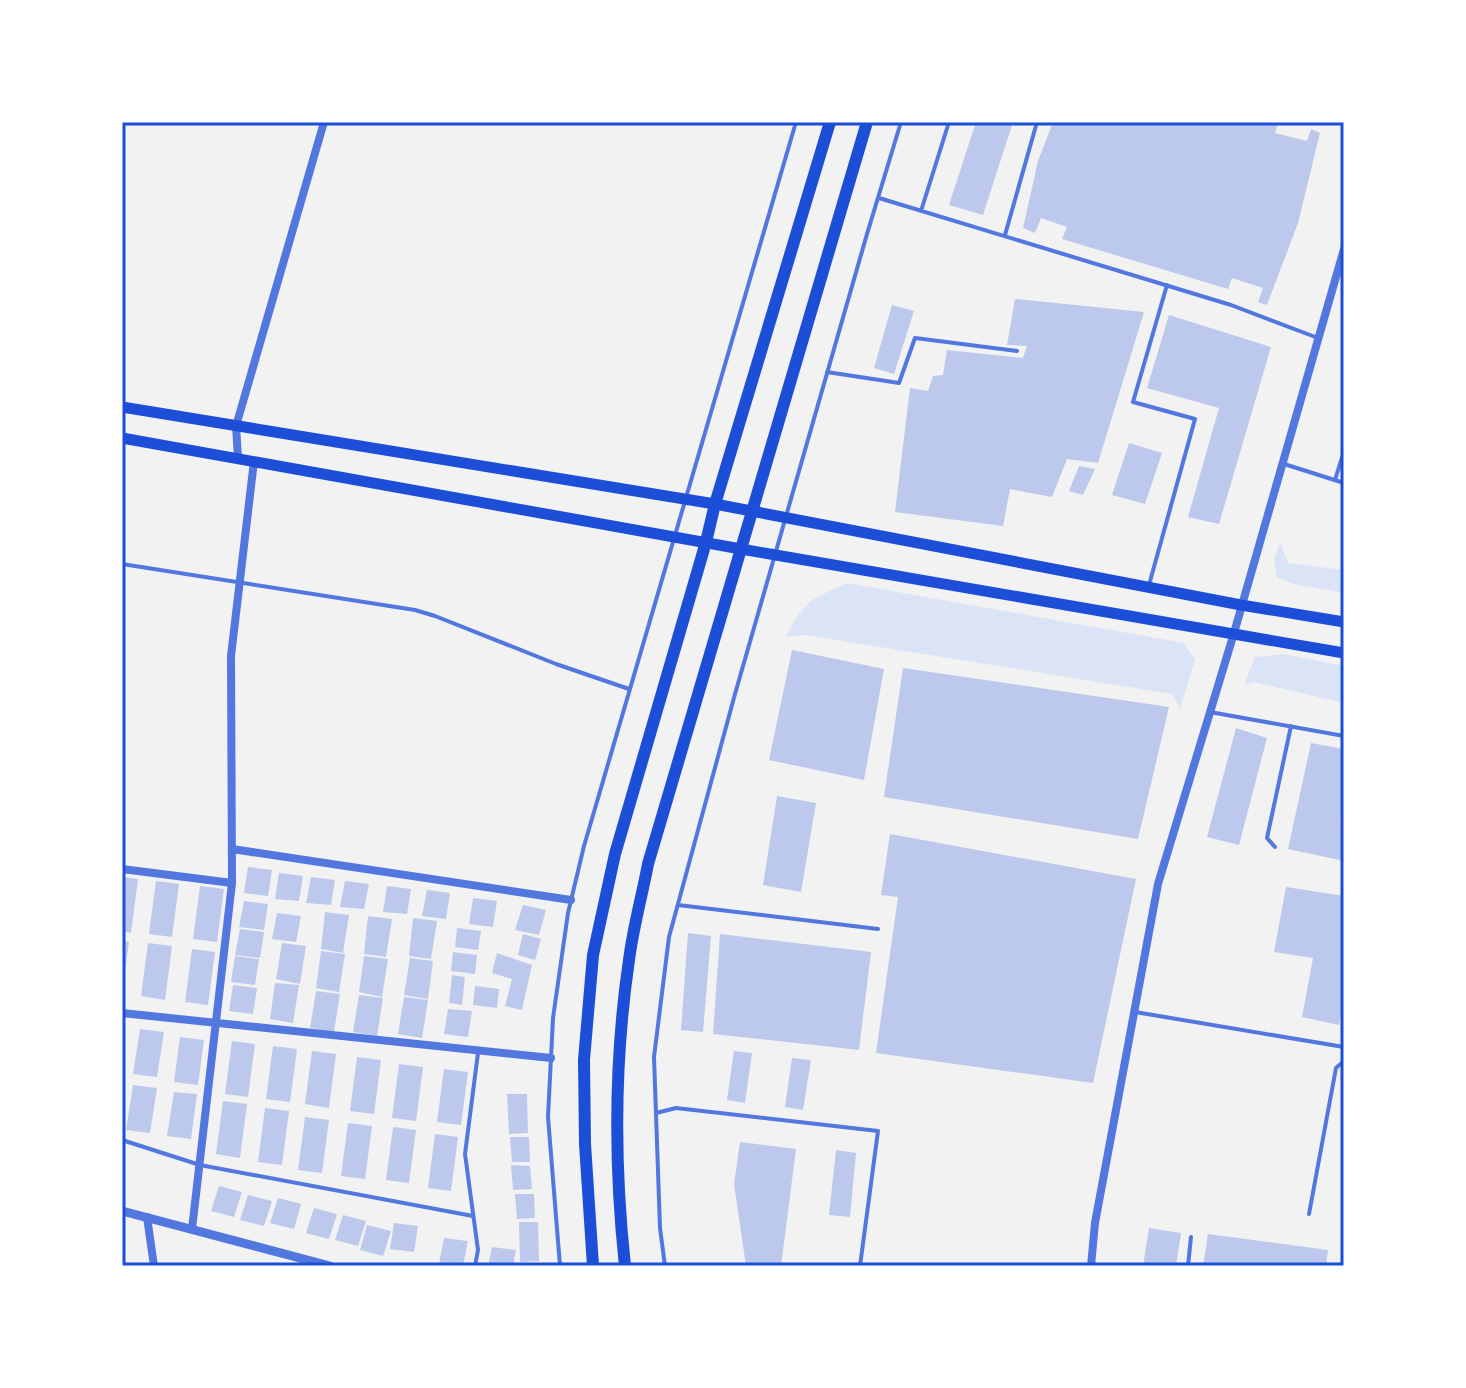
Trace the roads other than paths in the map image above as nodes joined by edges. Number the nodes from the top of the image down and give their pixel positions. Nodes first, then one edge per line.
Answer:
1 (324, 122) edge
2 (796, 122) edge
3 (830, 122) edge
4 (867, 122) edge
5 (901, 122) edge
6 (949, 122) edge
7 (1037, 122) edge
8 (878, 198) junction
9 (921, 211) junction
10 (1005, 235) junction
11 (1344, 249) edge
12 (1167, 285) junction
13 (1318, 338) junction
14 (1017, 351) dead end
15 (827, 372) junction
16 (122, 407) edge
17 (236, 426) junction
18 (122, 438) edge
19 (1344, 451) edge
20 (238, 458) junction
21 (254, 461) junction
22 (1282, 464) junction
23 (1335, 480) junction
24 (1344, 483) edge
25 (686, 499) junction
26 (715, 504) junction
27 (751, 511) junction
28 (786, 517) junction
29 (676, 537) junction
30 (706, 542) junction
31 (741, 549) junction
32 (775, 555) junction
33 (122, 564) edge
34 (240, 583) junction
35 (1148, 587) junction
36 (1241, 605) junction
37 (1344, 622) edge
38 (1234, 633) junction
39 (1344, 653) edge
40 (629, 689) junction
41 (1210, 712) junction
42 (1291, 726) junction
43 (1344, 736) edge
44 (1275, 847) dead end
45 (232, 849) junction
46 (122, 869) edge
47 (232, 883) junction
48 (571, 900) junction
49 (678, 905) junction
50 (878, 929) dead end
51 (1135, 1012) junction
52 (122, 1013) edge
53 (216, 1023) junction
54 (1344, 1047) edge
55 (479, 1050) junction
56 (551, 1058) junction
57 (1344, 1061) edge
58 (656, 1113) junction
59 (122, 1140) edge
60 (200, 1165) junction
61 (122, 1211) edge
62 (1309, 1214) dead end
63 (473, 1216) junction
64 (147, 1217) junction
65 (192, 1229) junction
66 (1191, 1237) dead end
67 (154, 1266) edge
68 (330, 1266) edge
69 (475, 1266) edge
70 (560, 1266) edge
71 (593, 1266) edge
72 (625, 1266) edge
73 (665, 1266) edge
74 (860, 1266) edge
75 (1091, 1266) edge
76 (1188, 1266) edge

1 - 17 street
2 - 25 lane
3 - 26 main road
4 - 27 main road
5 - 8 lane
6 - 9 lane
7 - 10 lane
8 - 9 lane
8 - 15 lane
9 - 10 lane
10 - 12 lane
11 - 13 street
12 - 13 lane
12 - 35 lane
13 - 22 street
14 - 15 lane
15 - 28 lane
16 - 17 main road
17 - 20 street
17 - 25 main road
18 - 20 main road
19 - 23 lane
20 - 21 main road
21 - 29 main road
21 - 34 street
22 - 23 lane
22 - 36 street
23 - 24 lane
25 - 26 main road
25 - 29 lane
26 - 27 main road
26 - 30 main road
27 - 28 main road
27 - 31 main road
28 - 32 lane
28 - 35 main road
29 - 30 main road
29 - 40 lane
30 - 31 main road
30 - 71 main road
31 - 32 main road
31 - 72 main road
32 - 38 main road
32 - 49 lane
33 - 34 lane
34 - 40 lane
34 - 45 street
35 - 36 main road
36 - 37 main road
36 - 38 street
38 - 39 main road
38 - 41 street
40 - 48 lane
41 - 42 lane
41 - 51 street
42 - 43 lane
42 - 44 lane
45 - 47 street
45 - 48 street
46 - 47 street
47 - 53 street
48 - 56 lane
49 - 50 lane
49 - 58 lane
51 - 54 lane
51 - 75 street
52 - 53 street
53 - 55 street
53 - 60 street
55 - 56 street
55 - 63 lane
56 - 70 lane
57 - 62 lane
58 - 73 lane
58 - 74 lane
59 - 60 lane
60 - 63 lane
60 - 65 street
61 - 64 street
63 - 69 lane
64 - 65 street
64 - 67 street
65 - 68 street
66 - 76 lane

